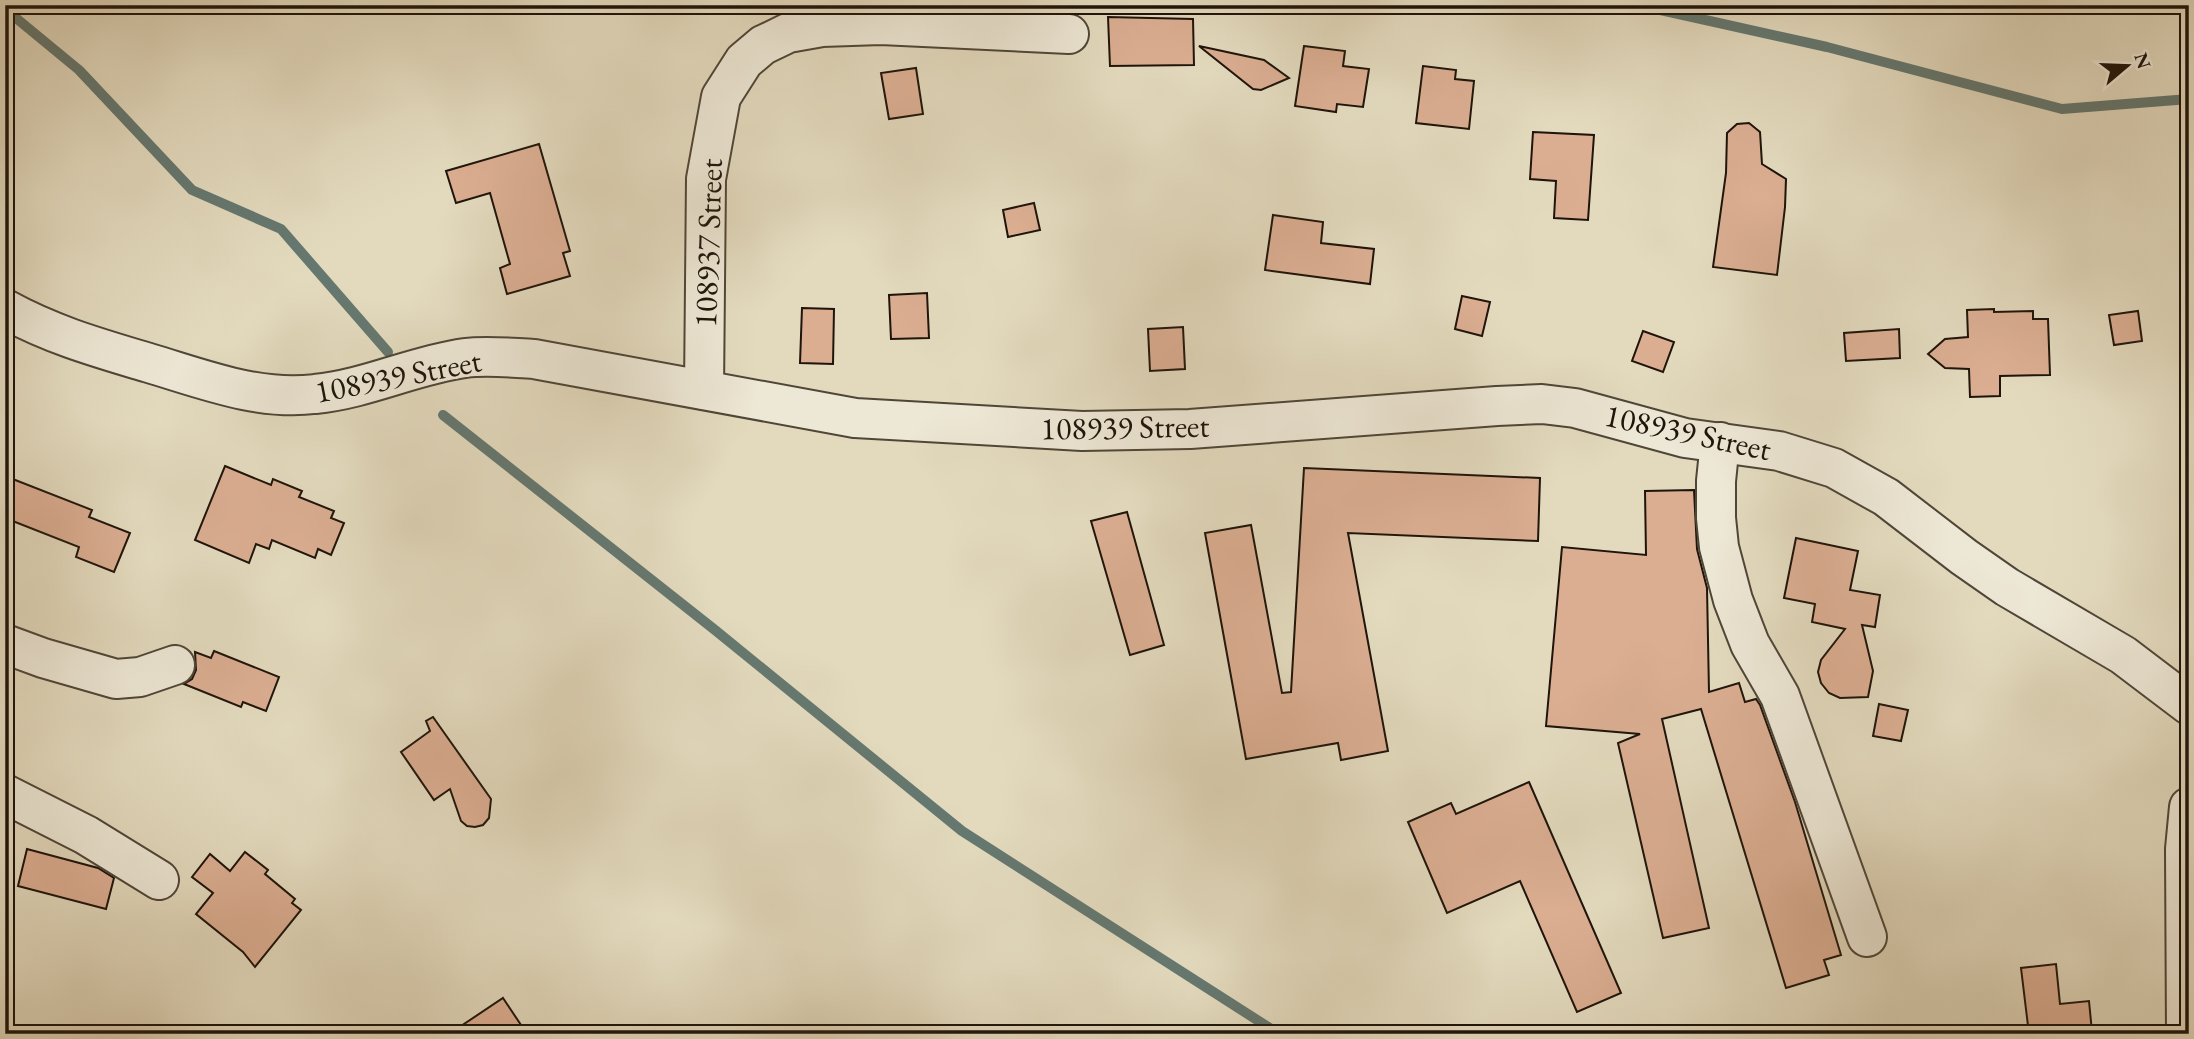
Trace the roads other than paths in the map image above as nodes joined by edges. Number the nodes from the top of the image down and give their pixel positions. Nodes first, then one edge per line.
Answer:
1 (1069, 34) dead end
2 (5, 309) edge
3 (704, 390) junction
4 (1720, 442) junction
5 (5, 643) edge
6 (176, 665) dead end
7 (2189, 705) edge
8 (5, 794) edge
9 (2189, 807) edge
10 (159, 880) dead end
11 (1867, 937) dead end
12 (2186, 1034) edge

1 - 3 street, 108937 Street
2 - 3 street, 108939 Street
3 - 4 street, 108939 Street
4 - 7 street, 108939 Street
4 - 11 street
5 - 6 street
8 - 10 street
9 - 12 street

